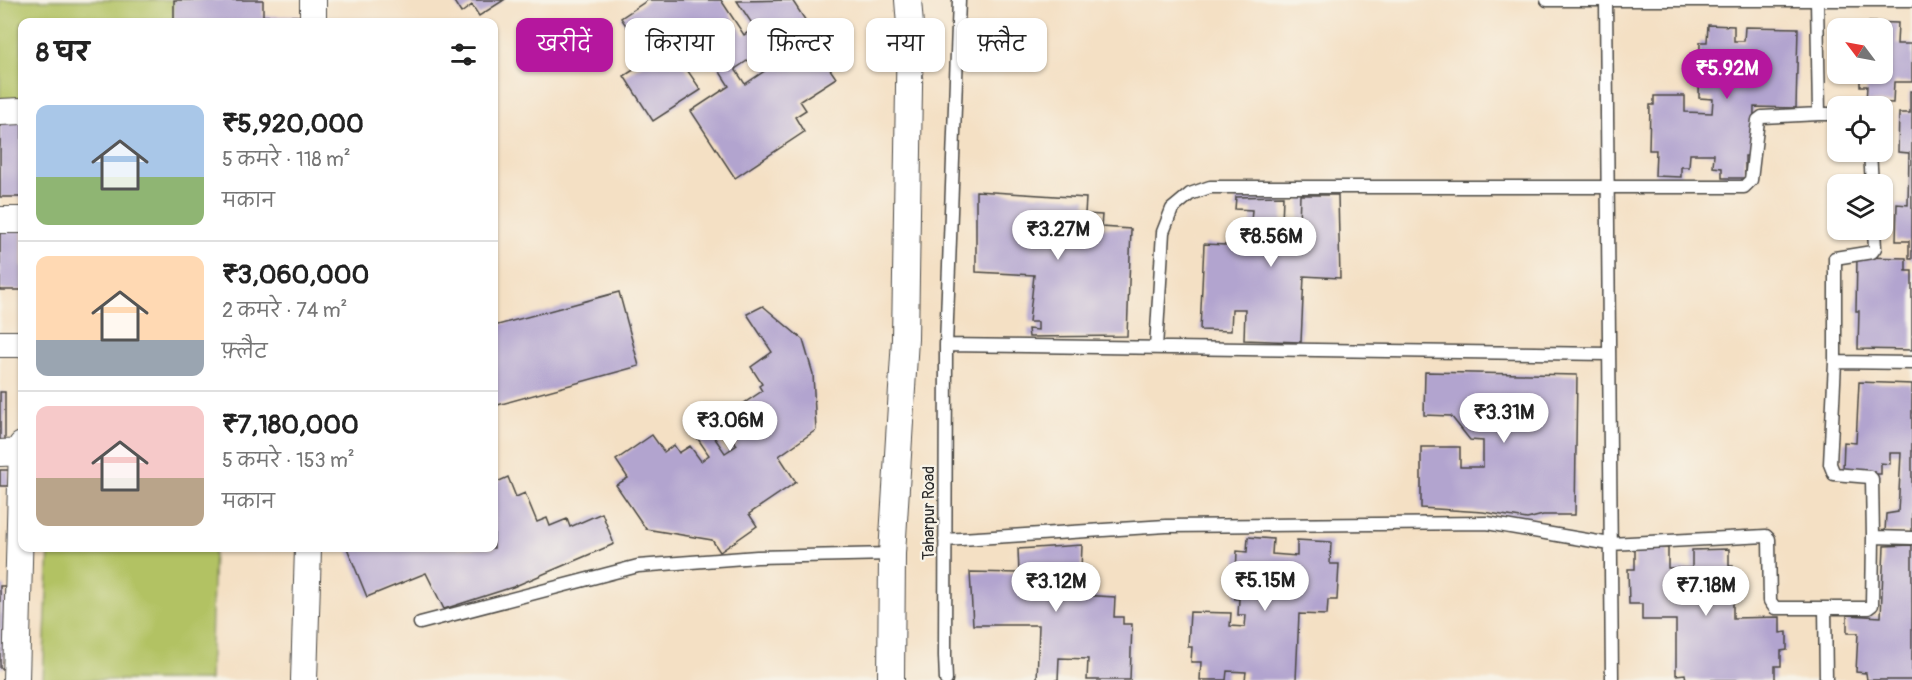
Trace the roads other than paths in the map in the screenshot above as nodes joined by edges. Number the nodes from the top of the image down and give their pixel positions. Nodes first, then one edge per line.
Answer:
1 (313, 0) edge
2 (908, 0) edge
3 (959, 0) edge
4 (1547, 0) edge
5 (1817, 0) edge
6 (1912, 0) edge
7 (1606, 1) edge
8 (313, 18) edge
9 (18, 111) edge
10 (0, 112) edge
11 (1819, 114) junction
12 (1827, 114) edge
13 (1608, 186) junction
14 (0, 220) edge
15 (18, 220) edge
16 (1875, 240) edge
17 (0, 344) edge
18 (18, 344) edge
19 (946, 345) junction
20 (1156, 348) junction
21 (1608, 354) junction
22 (1834, 362) junction
23 (1912, 363) edge
24 (18, 452) edge
25 (0, 453) edge
26 (1873, 537) junction
27 (1912, 538) edge
28 (945, 540) junction
29 (1610, 544) junction
30 (19, 552) edge
31 (308, 552) edge
32 (892, 554) junction
33 (1825, 608) junction
34 (420, 623) dead end
35 (16, 680) edge
36 (304, 680) edge
37 (891, 680) edge
38 (946, 680) edge
39 (1612, 680) edge
40 (1826, 680) edge

1 - 8 street
2 - 32 street
3 - 19 lane, Taharpur Road
4 - 7 lane
5 - 6 lane
5 - 7 lane
5 - 11 lane
7 - 13 lane
9 - 10 street
11 - 12 lane
11 - 13 lane
13 - 20 lane
13 - 21 lane
14 - 15 street
16 - 22 lane
17 - 18 street
19 - 20 lane
19 - 28 lane, Taharpur Road
20 - 21 lane
21 - 29 lane
22 - 23 lane
22 - 26 lane
24 - 25 street
26 - 27 lane
26 - 33 lane
28 - 29 lane
28 - 38 lane, Taharpur Road
29 - 33 lane
29 - 39 lane
30 - 35 street
31 - 36 street
32 - 34 lane
32 - 37 street
33 - 40 lane

